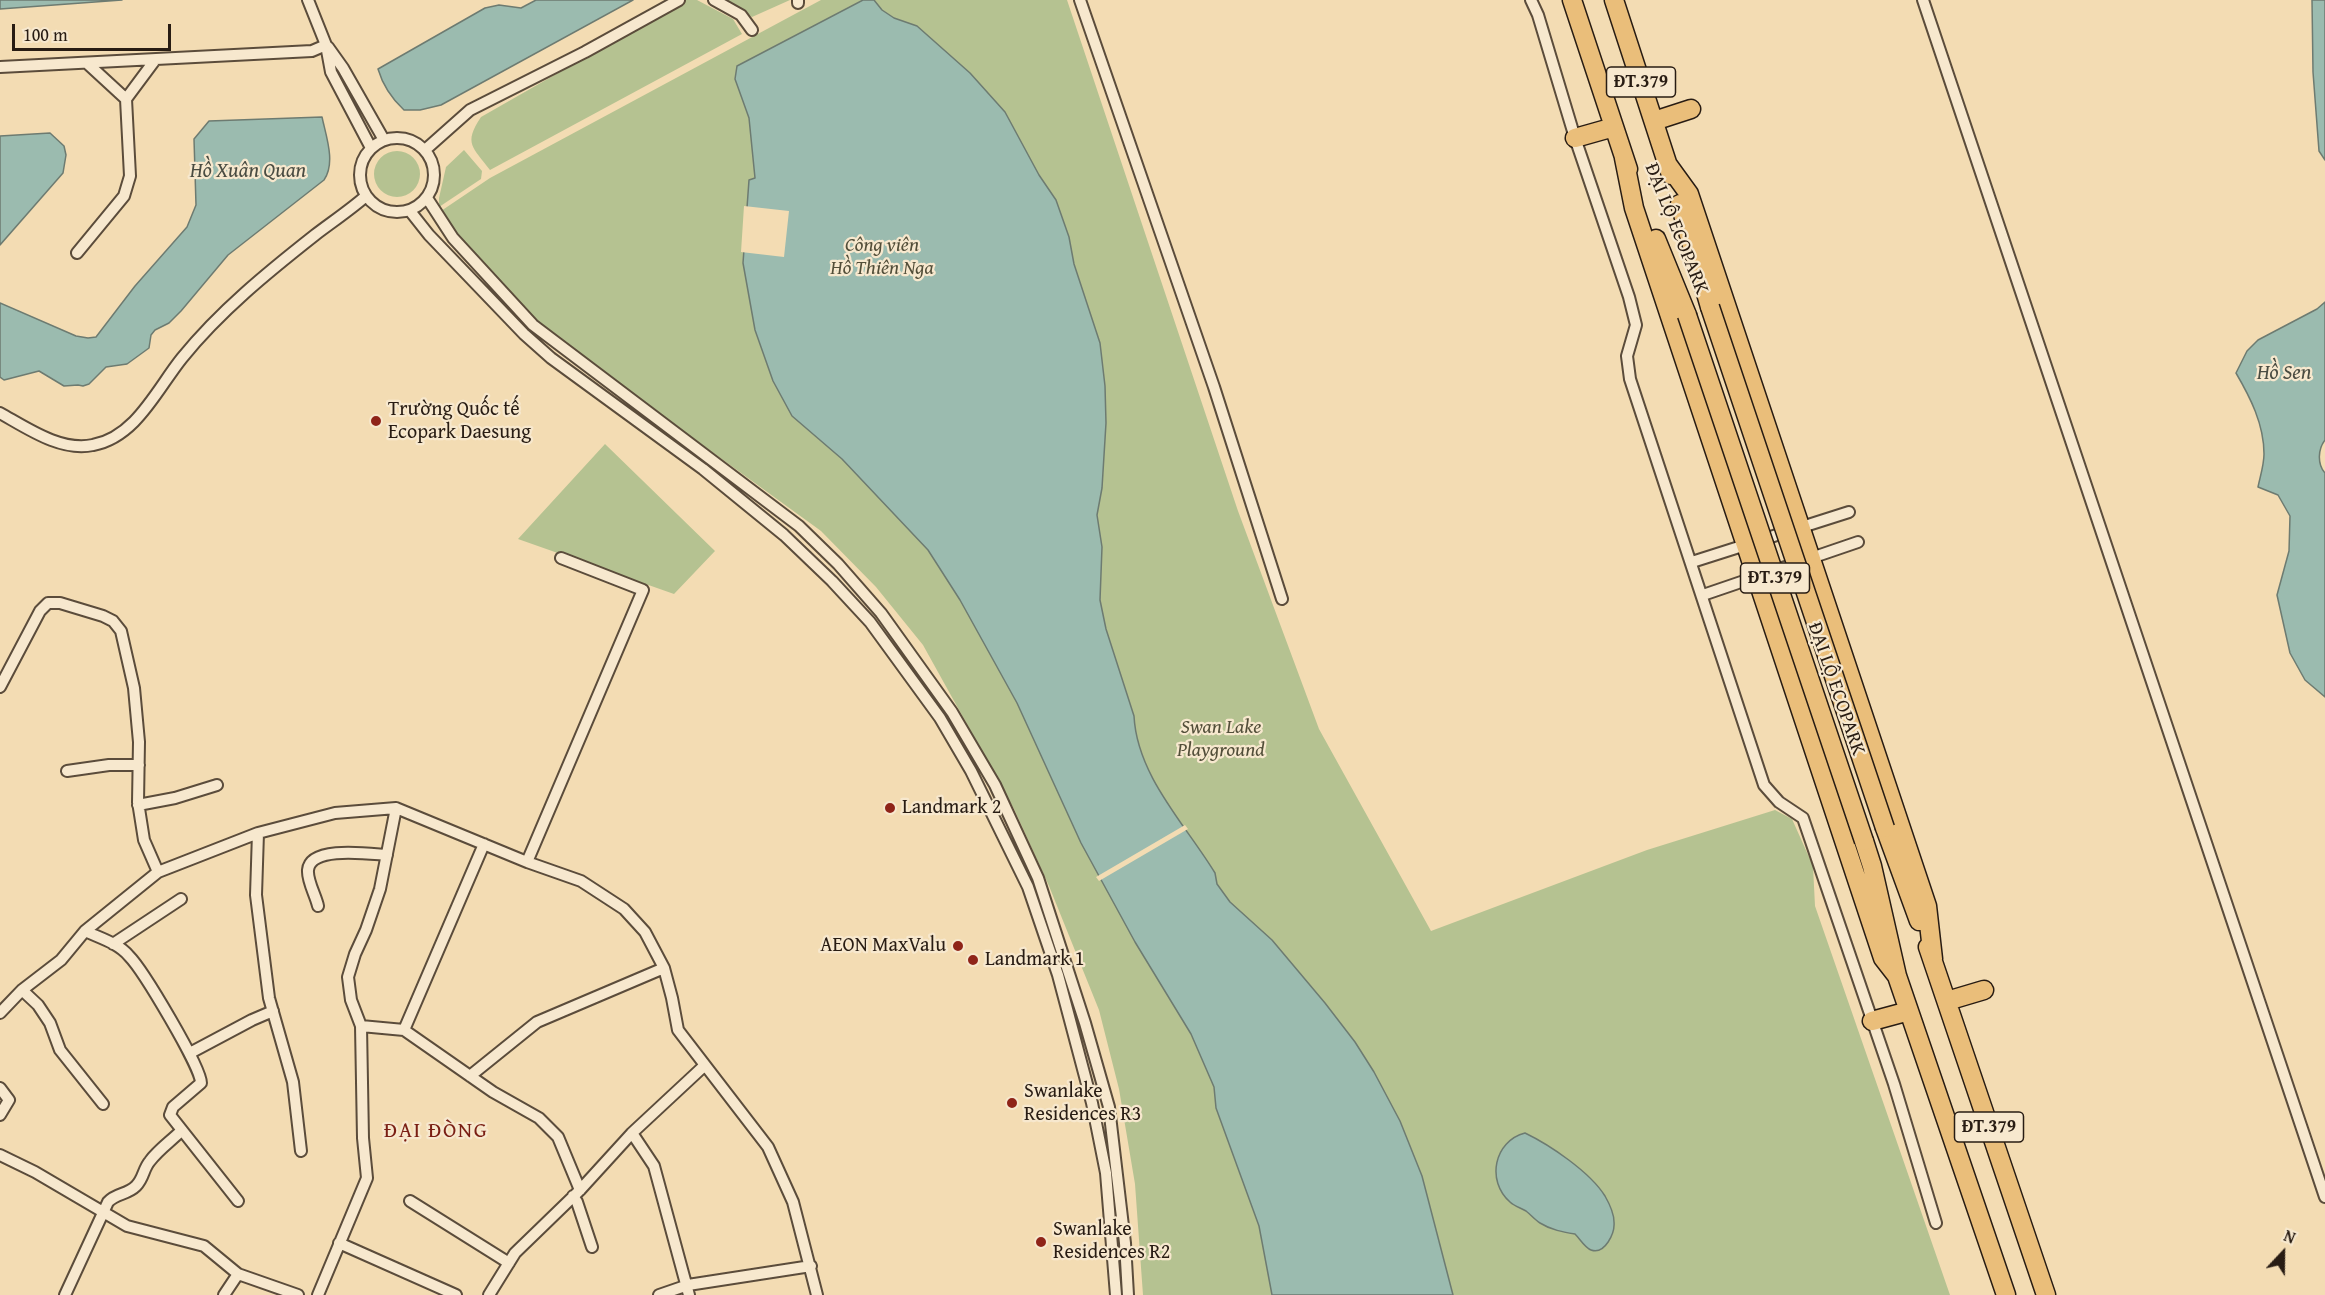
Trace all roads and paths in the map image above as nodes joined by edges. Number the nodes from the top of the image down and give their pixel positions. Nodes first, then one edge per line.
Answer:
1 (308, 0) edge
2 (679, 0) edge
3 (714, 0) edge
4 (1080, 0) edge
5 (1531, 0) edge
6 (1572, 0) edge
7 (1614, 0) edge
8 (1923, 0) edge
9 (752, 30) dead end
10 (326, 45) junction
11 (155, 60) junction
12 (88, 64) junction
13 (0, 67) edge
14 (126, 99) junction
15 (1691, 109) dead end
16 (1654, 121) junction
17 (1614, 127) junction
18 (1575, 138) junction
19 (384, 140) junction
20 (371, 148) junction
21 (425, 150) junction
22 (1624, 158) junction
23 (1668, 165) junction
24 (366, 196) junction
25 (427, 198) junction
26 (410, 211) junction
27 (77, 253) dead end
28 (533, 325) junction
29 (524, 334) junction
30 (0, 413) edge
31 (711, 458) junction
32 (703, 469) junction
33 (1849, 512) dead end
34 (1800, 528) junction
35 (1858, 542) dead end
36 (1747, 545) junction
37 (561, 558) dead end
38 (1810, 558) junction
39 (1692, 562) junction
40 (1757, 576) junction
41 (1703, 595) junction
42 (1282, 599) dead end
43 (881, 613) junction
44 (870, 622) junction
45 (0, 687) edge
46 (139, 765) junction
47 (67, 771) dead end
48 (217, 785) dead end
49 (138, 805) junction
50 (396, 808) junction
51 (258, 833) junction
52 (484, 844) junction
53 (387, 855) junction
54 (527, 862) junction
55 (158, 872) junction
56 (181, 899) dead end
57 (318, 906) dead end
58 (1048, 907) junction
59 (1036, 910) junction
60 (85, 931) junction
61 (113, 944) junction
62 (1933, 959) junction
63 (664, 968) junction
64 (1898, 976) junction
65 (22, 990) junction
66 (1984, 990) dead end
67 (1947, 1001) junction
68 (273, 1011) junction
69 (1909, 1011) junction
70 (0, 1013) edge
71 (1872, 1021) junction
72 (361, 1026) junction
73 (404, 1030) junction
74 (190, 1053) junction
75 (704, 1066) junction
76 (470, 1076) junction
77 (0, 1088) edge
78 (104, 1104) dead end
79 (0, 1115) edge
80 (181, 1131) junction
81 (632, 1133) junction
82 (301, 1151) dead end
83 (0, 1155) edge
84 (576, 1193) junction
85 (2325, 1197) edge
86 (238, 1201) dead end
87 (410, 1201) dead end
88 (102, 1211) junction
89 (1936, 1223) dead end
90 (339, 1243) junction
91 (1125, 1243) junction
92 (1112, 1244) junction
93 (592, 1247) dead end
94 (509, 1263) junction
95 (811, 1266) junction
96 (238, 1274) junction
97 (689, 1290) edge
98 (65, 1295) edge
99 (224, 1295) edge
100 (298, 1295) edge
101 (318, 1295) edge
102 (456, 1295) edge
103 (489, 1295) edge
104 (660, 1295) edge
105 (817, 1295) edge
106 (1116, 1295) edge
107 (1128, 1295) edge
108 (2006, 1295) edge
109 (2046, 1295) edge

1 - 10 street
2 - 21 street
3 - 9 street
4 - 42 street
5 - 18 street
6 - 17 highway, ĐẠI LỘ ECOPARK / ĐT.379
7 - 16 highway, ĐẠI LỘ ECOPARK / ĐT.379
8 - 85 street
10 - 11 street
10 - 19 street
10 - 20 street
11 - 12 street
11 - 14 street
12 - 13 street
12 - 14 street
14 - 27 street
15 - 16 highway
16 - 23 highway, ĐẠI LỘ ECOPARK / ĐT.379
17 - 18 highway
17 - 22 highway, ĐẠI LỘ ECOPARK / ĐT.379
18 - 39 street
19 - 20 street
19 - 21 street
20 - 24 street
21 - 25 street
22 - 36 highway
22 - 64 highway, ĐẠI LỘ ECOPARK / ĐT.379, bridge
23 - 34 highway
23 - 62 highway, ĐẠI LỘ ECOPARK / ĐT.379, bridge
24 - 26 street
24 - 30 street
25 - 26 street
25 - 28 street
26 - 29 street
28 - 29 street
28 - 31 street
29 - 32 street
31 - 32 street
31 - 43 street
32 - 44 street
33 - 34 street
34 - 36 street
34 - 38 highway
35 - 38 street
36 - 39 street
36 - 40 highway
37 - 54 street
38 - 40 street
38 - 62 highway
39 - 41 street
40 - 41 street
40 - 64 highway
41 - 71 street
43 - 44 street
43 - 58 street
44 - 59 street
45 - 46 street
46 - 47 street
46 - 49 street
48 - 49 street
49 - 55 street
50 - 51 street
50 - 52 street
50 - 53 street
51 - 55 street
51 - 68 street
52 - 54 street
52 - 73 street
53 - 57 street
53 - 72 street
54 - 63 street
55 - 60 street
56 - 61 street
58 - 59 street
58 - 91 street
59 - 92 street
60 - 61 street
60 - 65 street
61 - 74 street
62 - 67 highway, ĐẠI LỘ ECOPARK / ĐT.379
63 - 75 street
63 - 76 street
64 - 69 highway, ĐẠI LỘ ECOPARK / ĐT.379
65 - 70 street
65 - 78 street
66 - 67 highway
67 - 109 highway, ĐẠI LỘ ECOPARK / ĐT.379
68 - 74 street
68 - 82 street
69 - 71 highway
69 - 108 highway, ĐẠI LỘ ECOPARK / ĐT.379
71 - 89 street
72 - 73 street
72 - 90 street
73 - 76 street
74 - 80 street
75 - 81 street
75 - 95 street
76 - 84 street
77 - 79 street
80 - 86 street
80 - 88 street
81 - 84 street
81 - 97 street
83 - 88 street
84 - 93 street
84 - 94 street
87 - 94 street
88 - 96 street
88 - 98 street
90 - 101 street
90 - 102 street
91 - 92 street
91 - 107 street
92 - 106 street
94 - 103 street
95 - 97 street
95 - 105 street
96 - 99 street
96 - 100 street
97 - 104 street

